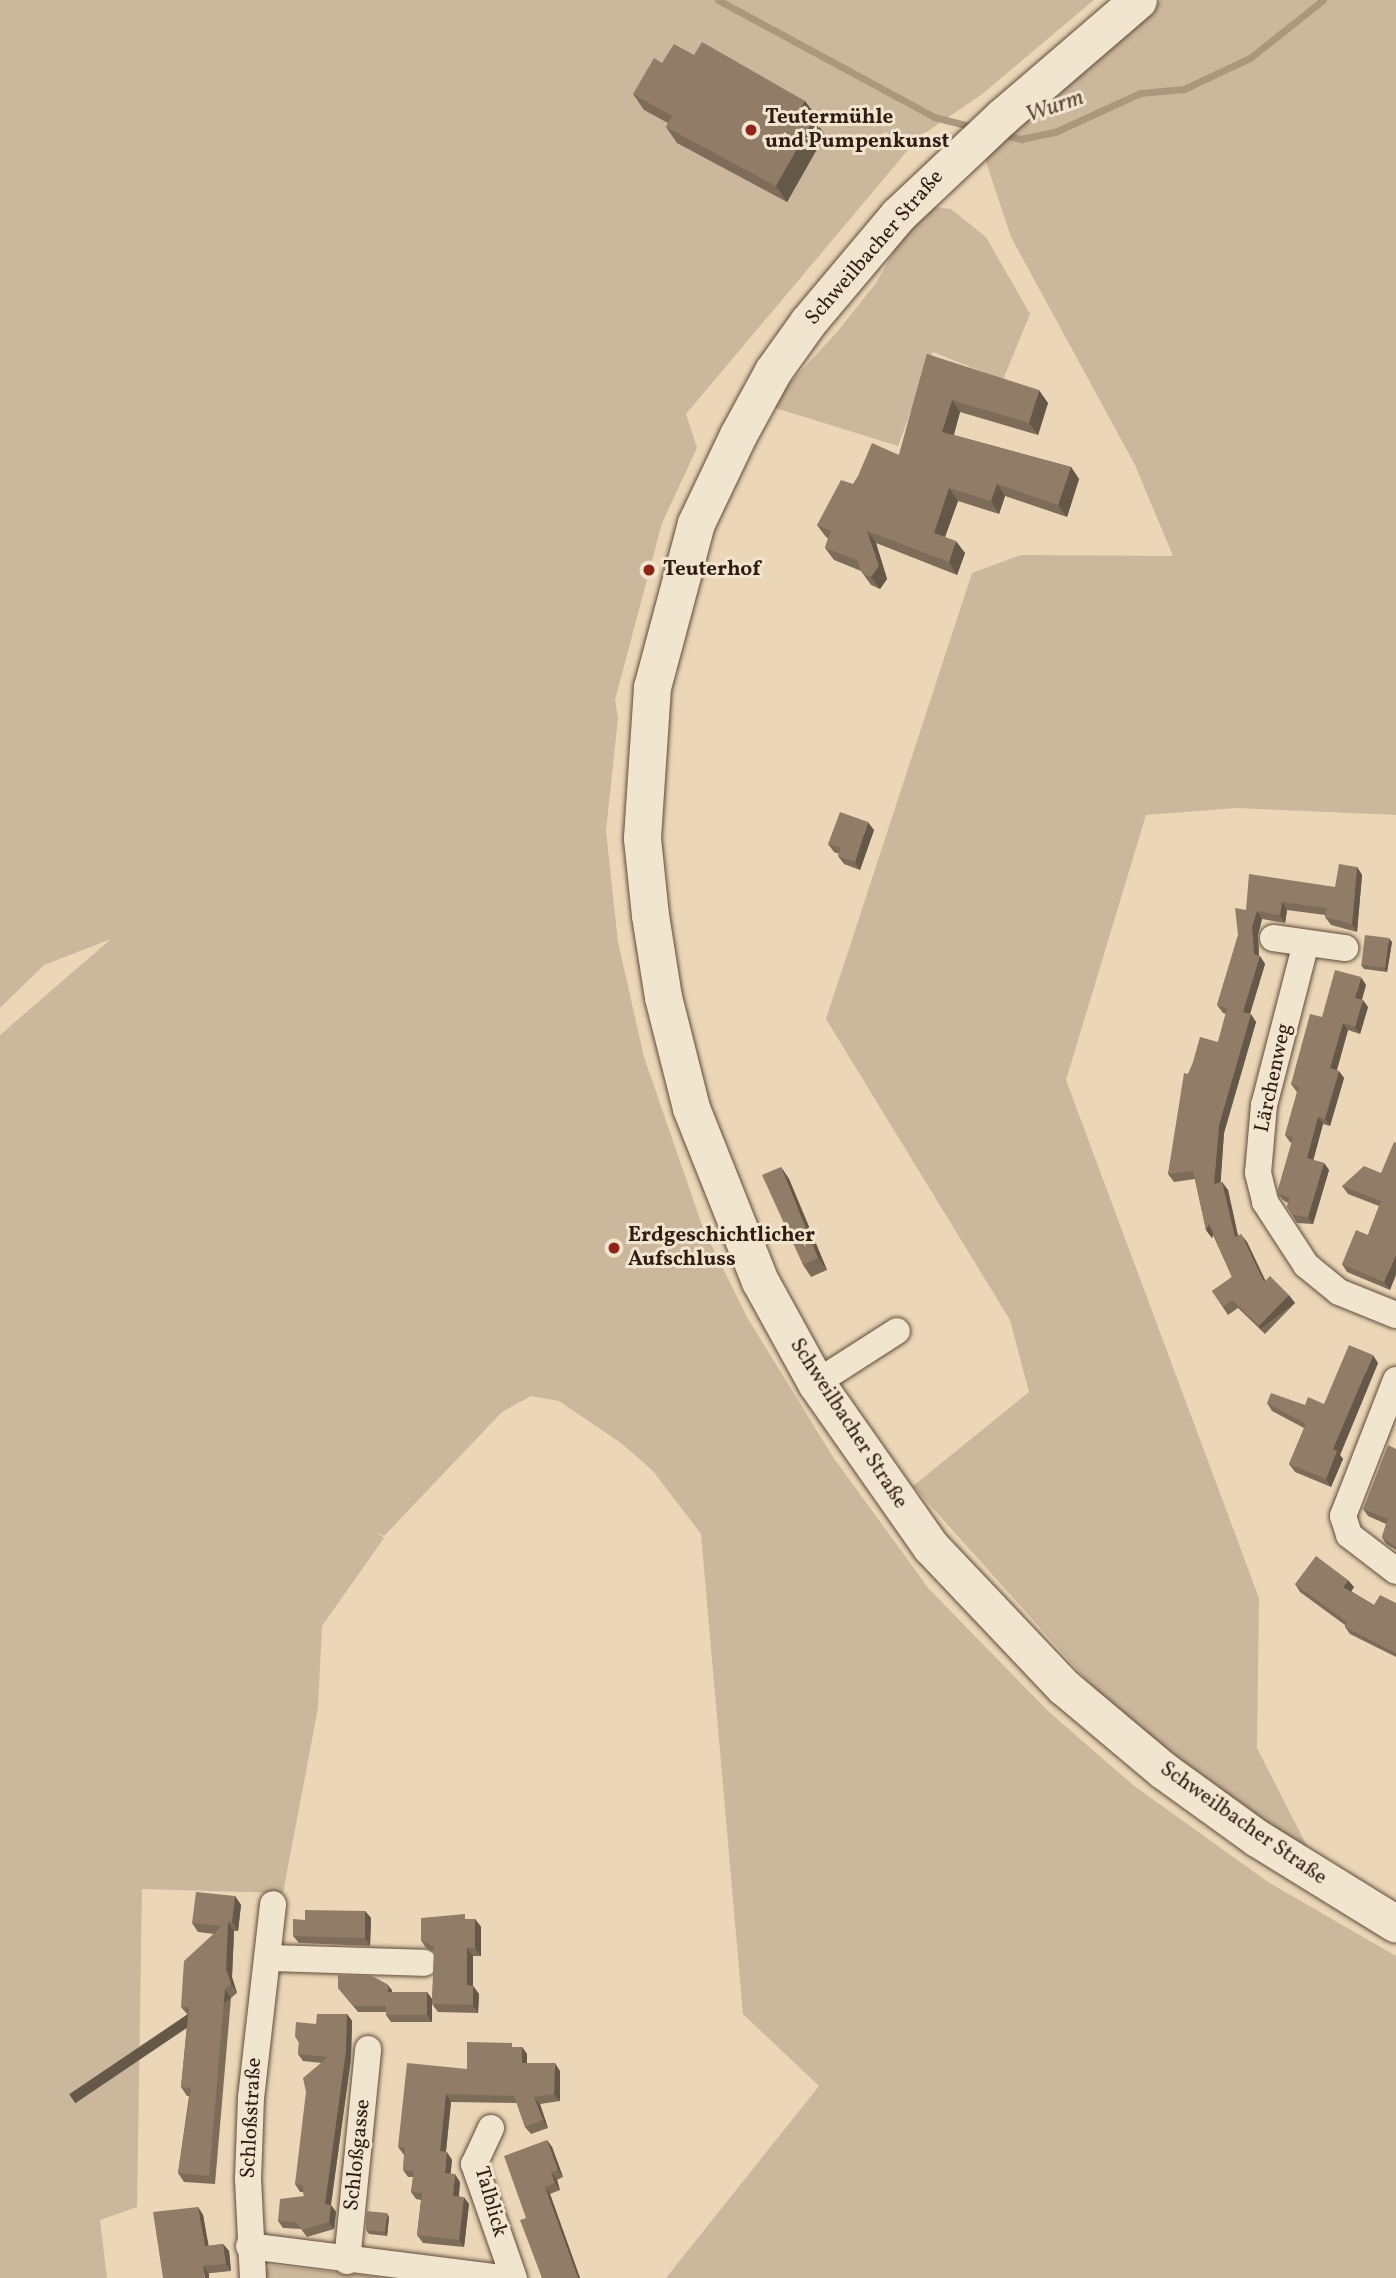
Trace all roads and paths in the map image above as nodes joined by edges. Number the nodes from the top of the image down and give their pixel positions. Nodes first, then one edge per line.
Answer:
1 (1138, 0) edge
2 (1273, 938) dead end
3 (1306, 943) junction
4 (1345, 948) dead end
5 (1396, 1315) edge
6 (897, 1331) dead end
7 (1396, 1380) edge
8 (816, 1383) junction
9 (1396, 1571) edge
10 (274, 1904) dead end
11 (1396, 1924) edge
12 (268, 1958) junction
13 (424, 1963) dead end
14 (368, 2049) dead end
15 (491, 2128) dead end
16 (249, 2246) junction
17 (347, 2261) junction
18 (253, 2278) edge
19 (504, 2278) edge
20 (514, 2278) edge

1 - 8 main road, Schweilbacher Straße
2 - 3 street
3 - 4 street
3 - 5 street, Lärchenweg
6 - 8 street
7 - 9 street
8 - 11 main road, Schweilbacher Straße
10 - 12 street, Schloßstraße
12 - 13 street
12 - 16 street, Schloßstraße
14 - 17 street, Schloßgasse
15 - 20 street, Talblick
16 - 17 street
16 - 18 street, Schloßstraße
17 - 19 street

